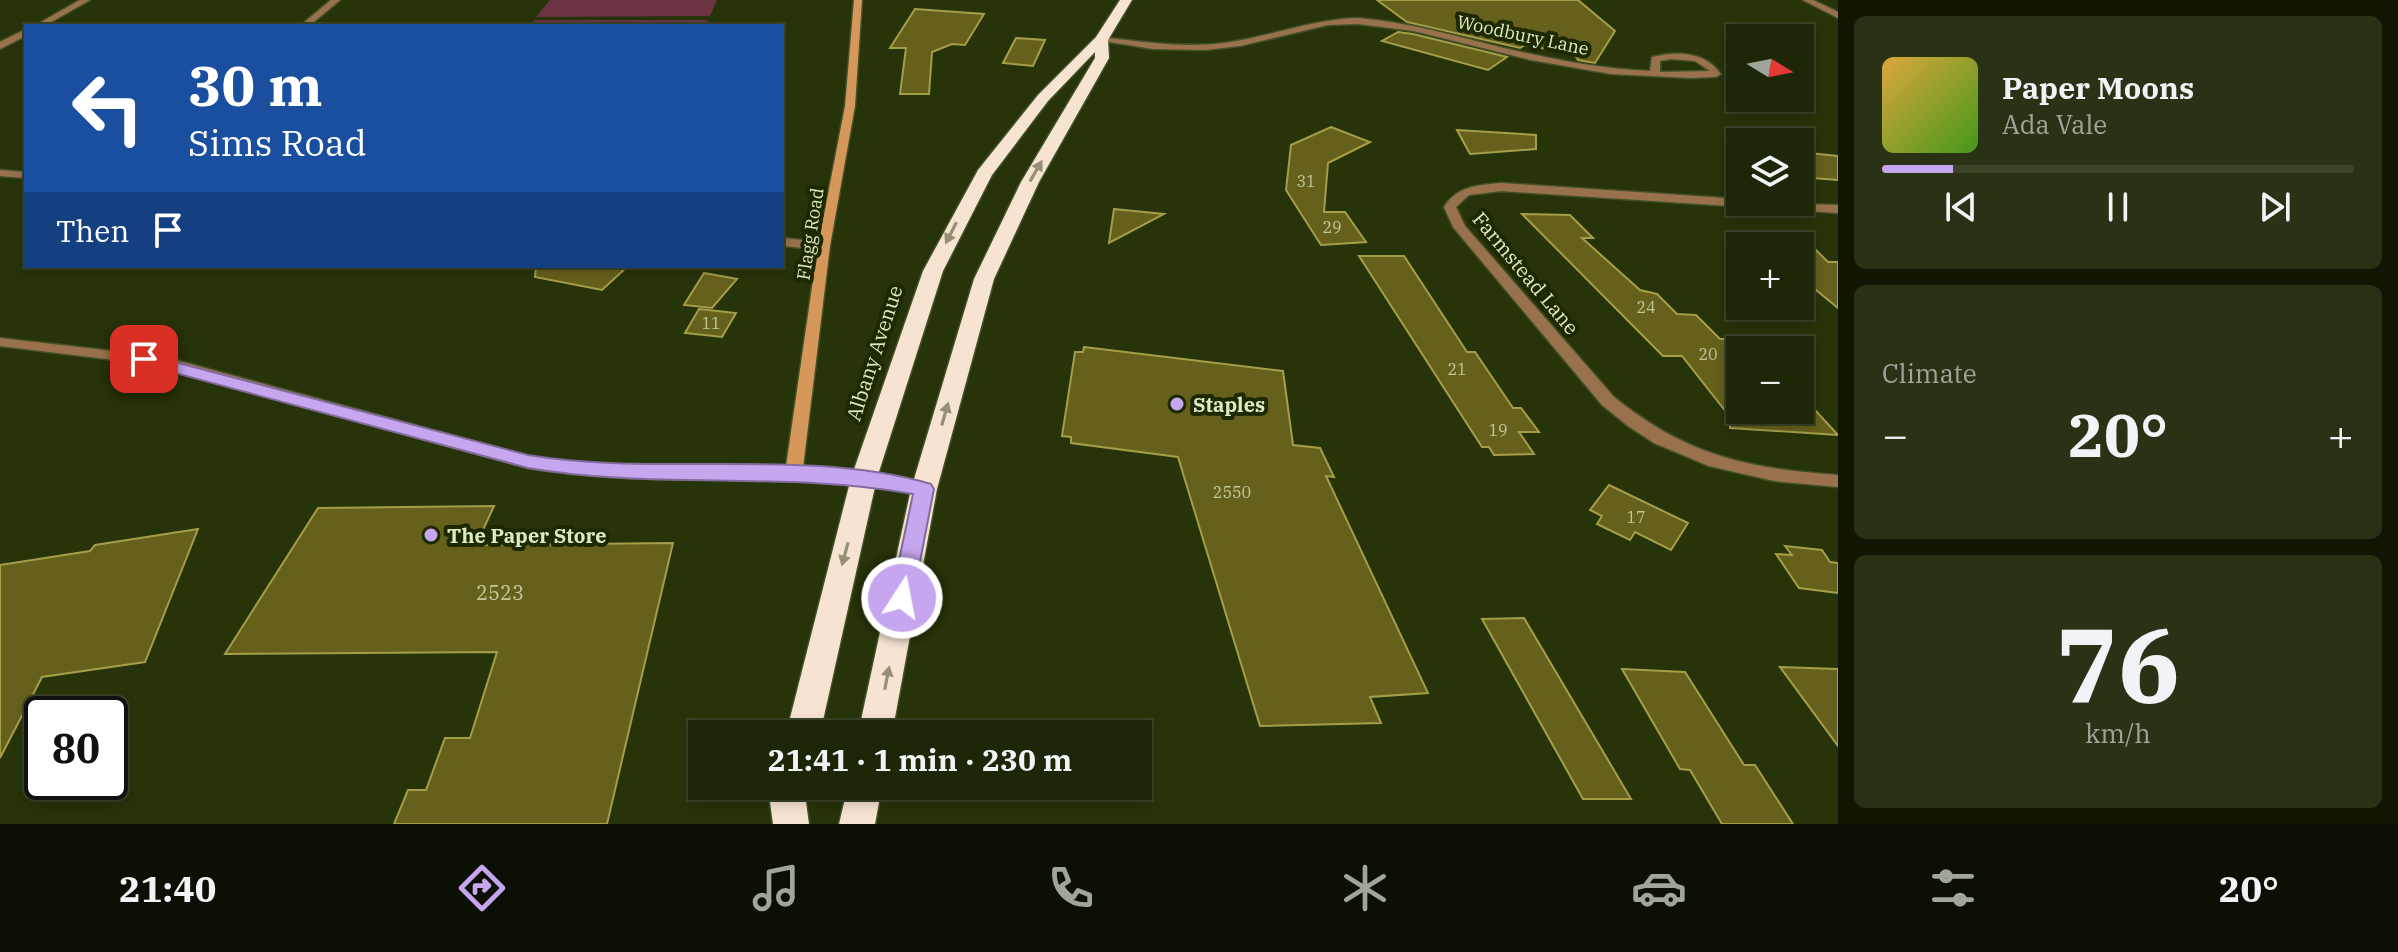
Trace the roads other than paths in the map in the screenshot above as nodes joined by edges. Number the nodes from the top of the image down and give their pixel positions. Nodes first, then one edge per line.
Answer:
1 (86, 0) edge
2 (336, 0) edge
3 (858, 0) edge
4 (1126, 0) edge
5 (1807, 0) edge
6 (1823, 0) edge
7 (1838, 1) edge
8 (1838, 15) edge
9 (42, 24) edge
10 (306, 24) edge
11 (24, 33) edge
12 (1101, 40) junction
13 (0, 46) edge
14 (1655, 73) junction
15 (0, 173) edge
16 (24, 175) edge
17 (1838, 209) edge
18 (784, 242) edge
19 (824, 246) junction
20 (0, 342) edge
21 (794, 473) junction
22 (864, 478) junction
23 (1838, 481) edge
24 (924, 489) junction
25 (806, 720) edge
26 (878, 720) edge
27 (788, 800) edge
28 (862, 800) edge
29 (791, 824) edge
30 (857, 824) edge

1 - 9 street
2 - 10 street
3 - 19 street, Flagg Road
4 - 12 highway, Albany Avenue
5 - 8 street
6 - 7 street
11 - 13 street
12 - 14 street, Woodbury Lane
12 -> 22 highway, Albany Avenue
24 -> 12 highway, Albany Avenue
14 - 14 street, Woodbury Lane
15 - 16 street
17 - 23 street, Farmstead Lane
18 - 19 street
19 - 21 street, Flagg Road
20 - 21 street
21 - 22 street
22 - 24 street
22 -> 25 highway, Albany Avenue
26 -> 24 highway, Albany Avenue
27 - 29 highway
28 - 30 highway

